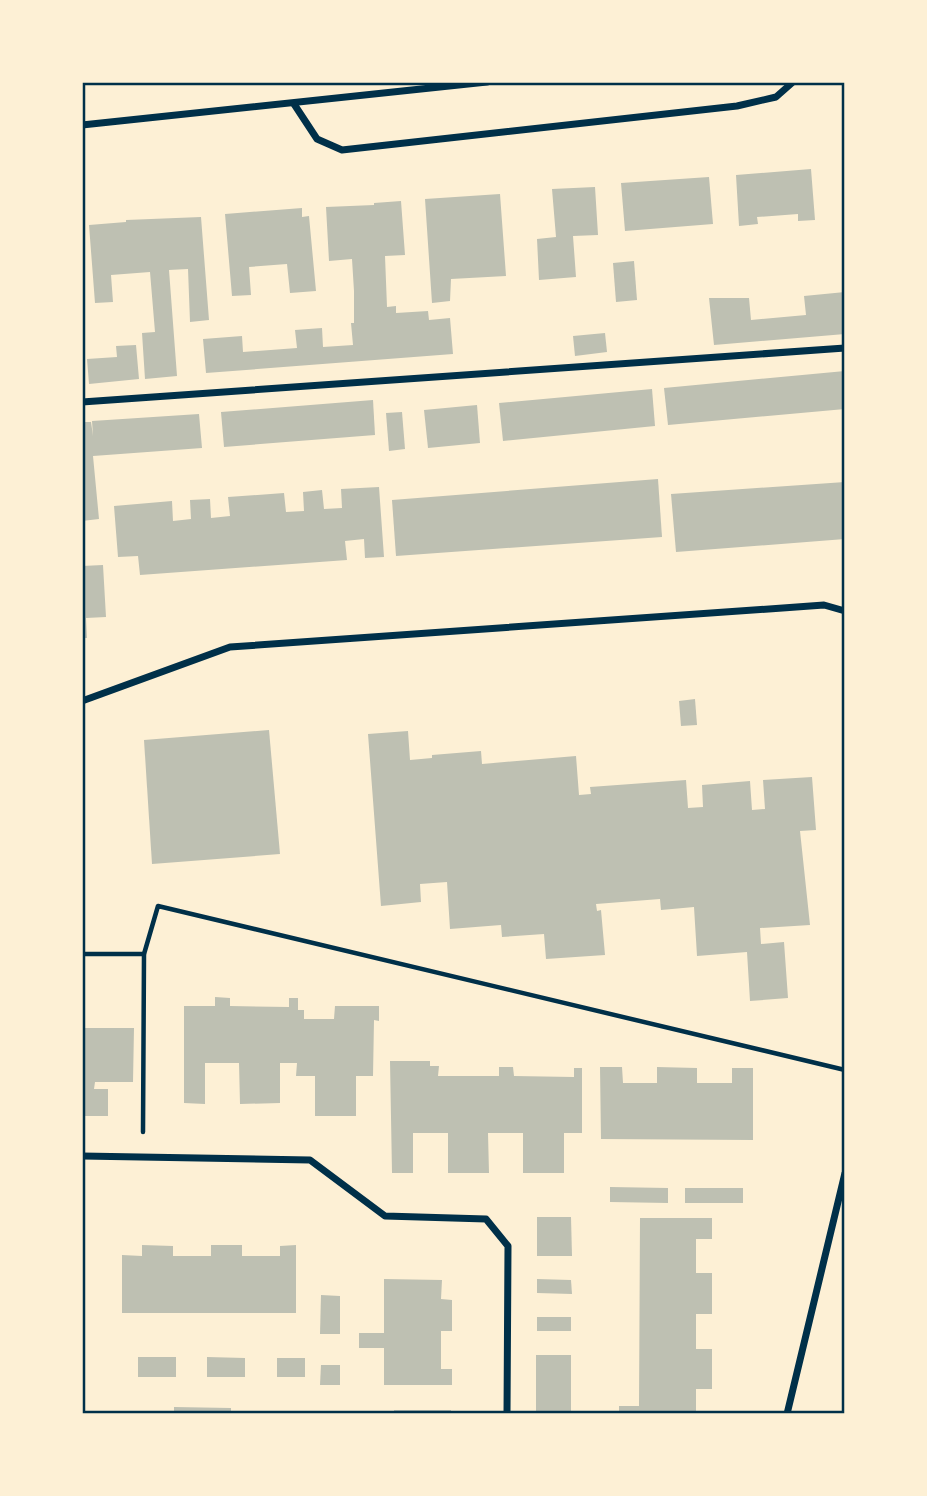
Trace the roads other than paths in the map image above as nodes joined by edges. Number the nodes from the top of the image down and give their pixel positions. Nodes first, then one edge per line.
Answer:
1 (487, 82) edge
2 (793, 82) edge
3 (294, 104) junction
4 (82, 125) edge
5 (845, 348) edge
6 (82, 402) edge
7 (845, 611) edge
8 (82, 701) edge
9 (82, 1156) edge
10 (845, 1172) edge
11 (507, 1414) edge
12 (787, 1414) edge

1 - 3 street
2 - 3 street
3 - 4 street
5 - 6 street
7 - 8 street
9 - 11 street
10 - 12 street

